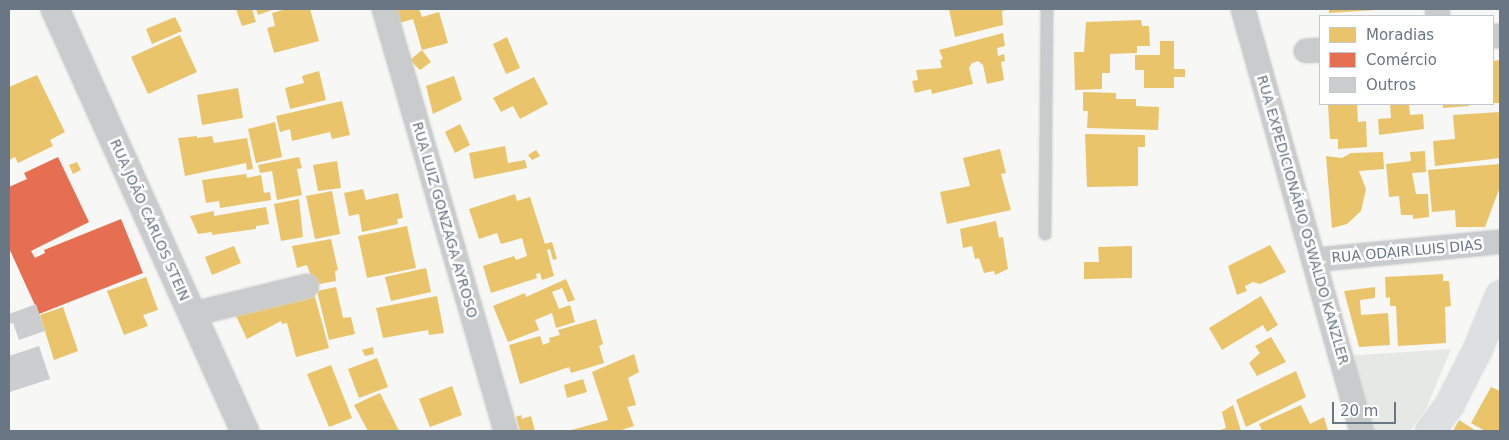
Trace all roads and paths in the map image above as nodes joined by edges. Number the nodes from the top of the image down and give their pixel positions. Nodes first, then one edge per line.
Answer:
1 (55, 9) edge
2 (384, 9) edge
3 (1047, 9) edge
4 (1243, 9) edge
5 (1045, 234) dead end
6 (1500, 242) edge
7 (1315, 260) junction
8 (307, 286) dead end
9 (1500, 295) edge
10 (193, 314) junction
11 (245, 431) edge
12 (506, 431) edge
13 (1362, 431) edge
14 (1430, 431) edge

1 - 10 street, RUA JOÃO CARLOS STEIN
2 - 12 street, RUA LUIZ GONZAGA AYROSO
3 - 5 lane
4 - 7 street, RUA EXPEDICIONÁRIO OSWALDO KANZLER
6 - 7 street, RUA ODAIR LUIS DIAS
7 - 13 street, RUA EXPEDICIONÁRIO OSWALDO KANZLER
8 - 10 street
9 - 14 main road
10 - 11 street, RUA JOÃO CARLOS STEIN

